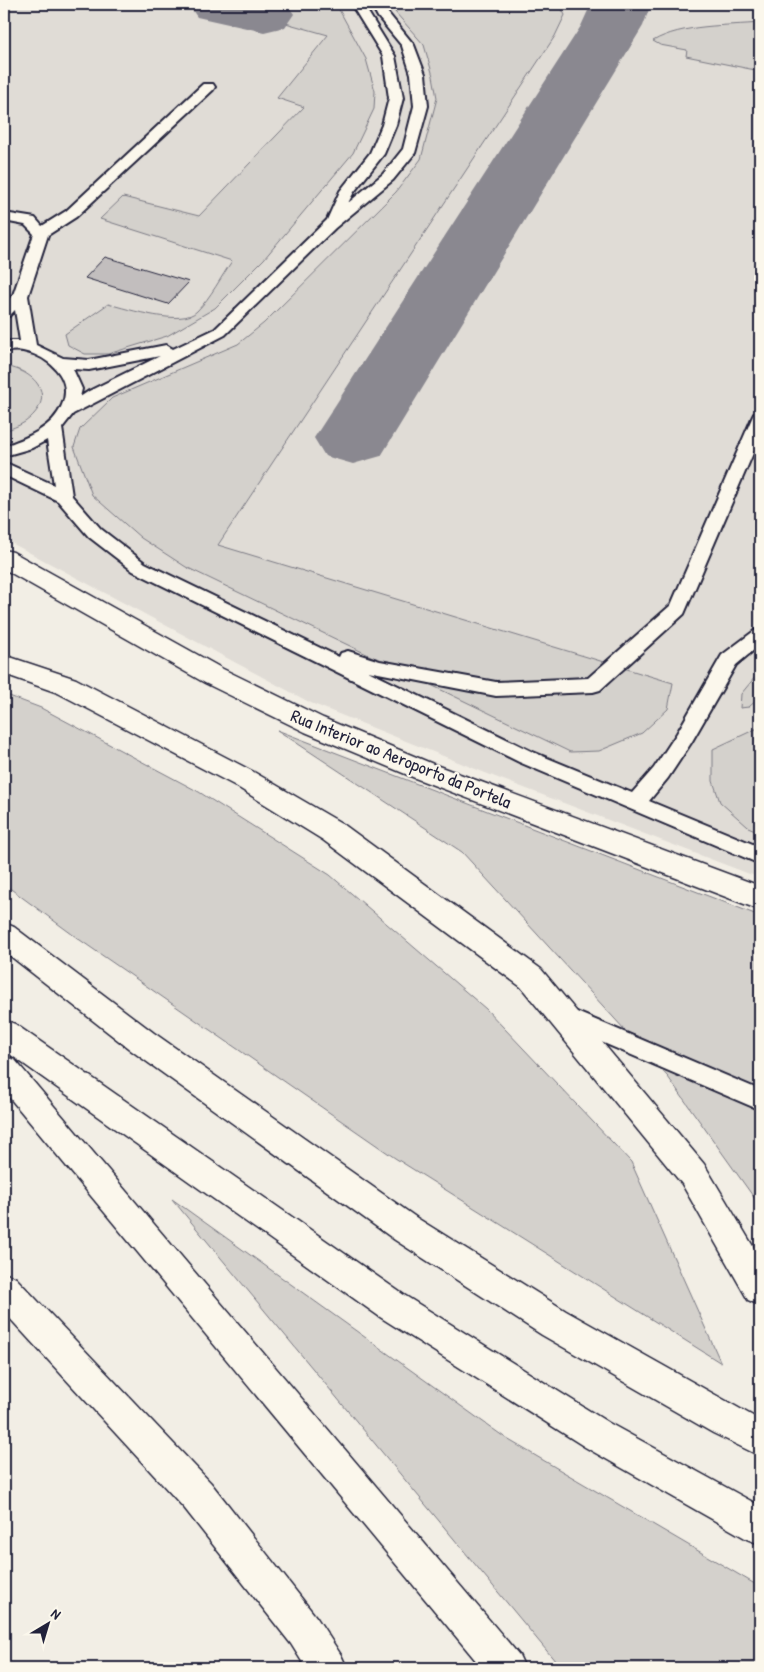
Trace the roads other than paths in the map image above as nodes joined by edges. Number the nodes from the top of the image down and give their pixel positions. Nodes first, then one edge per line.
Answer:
1 (357, 4) edge
2 (378, 4) edge
3 (208, 87) dead end
4 (4, 217) edge
5 (330, 225) junction
6 (41, 233) junction
7 (20, 296) junction
8 (4, 313) edge
9 (220, 332) junction
10 (4, 346) edge
11 (29, 347) junction
12 (59, 362) junction
13 (70, 410) junction
14 (760, 418) edge
15 (55, 428) junction
16 (4, 451) edge
17 (4, 468) edge
18 (64, 497) junction
19 (4, 558) edge
20 (279, 635) junction
21 (760, 636) edge
22 (4, 664) edge
23 (636, 802) junction
24 (760, 856) edge
25 (760, 898) edge
26 (4, 935) edge
27 (561, 1015) junction
28 (4, 1032) edge
29 (4, 1069) edge
30 (760, 1100) edge
31 (4, 1289) edge
32 (760, 1290) edge
33 (760, 1438) edge
34 (760, 1526) edge
35 (328, 1668) edge
36 (506, 1668) edge

1 - 5 lane
2 - 5 lane
3 - 6 lane
4 - 6 lane
5 - 9 lane
6 - 7 lane
7 - 8 lane
7 - 11 lane
9 - 12 lane
9 - 13 lane
10 - 11 lane
11 - 12 lane
12 - 13 lane
13 - 15 lane
14 - 20 lane
15 - 16 lane
15 - 18 lane
17 - 18 lane
18 - 20 lane
19 - 25 main road, Rua Interior ao Aeroporto da Portela
20 - 23 lane
21 - 23 lane
22 - 27 main road
23 - 24 lane
26 - 33 main road
27 - 30 lane
27 - 32 main road
28 - 34 main road
29 - 36 main road
31 - 35 main road

